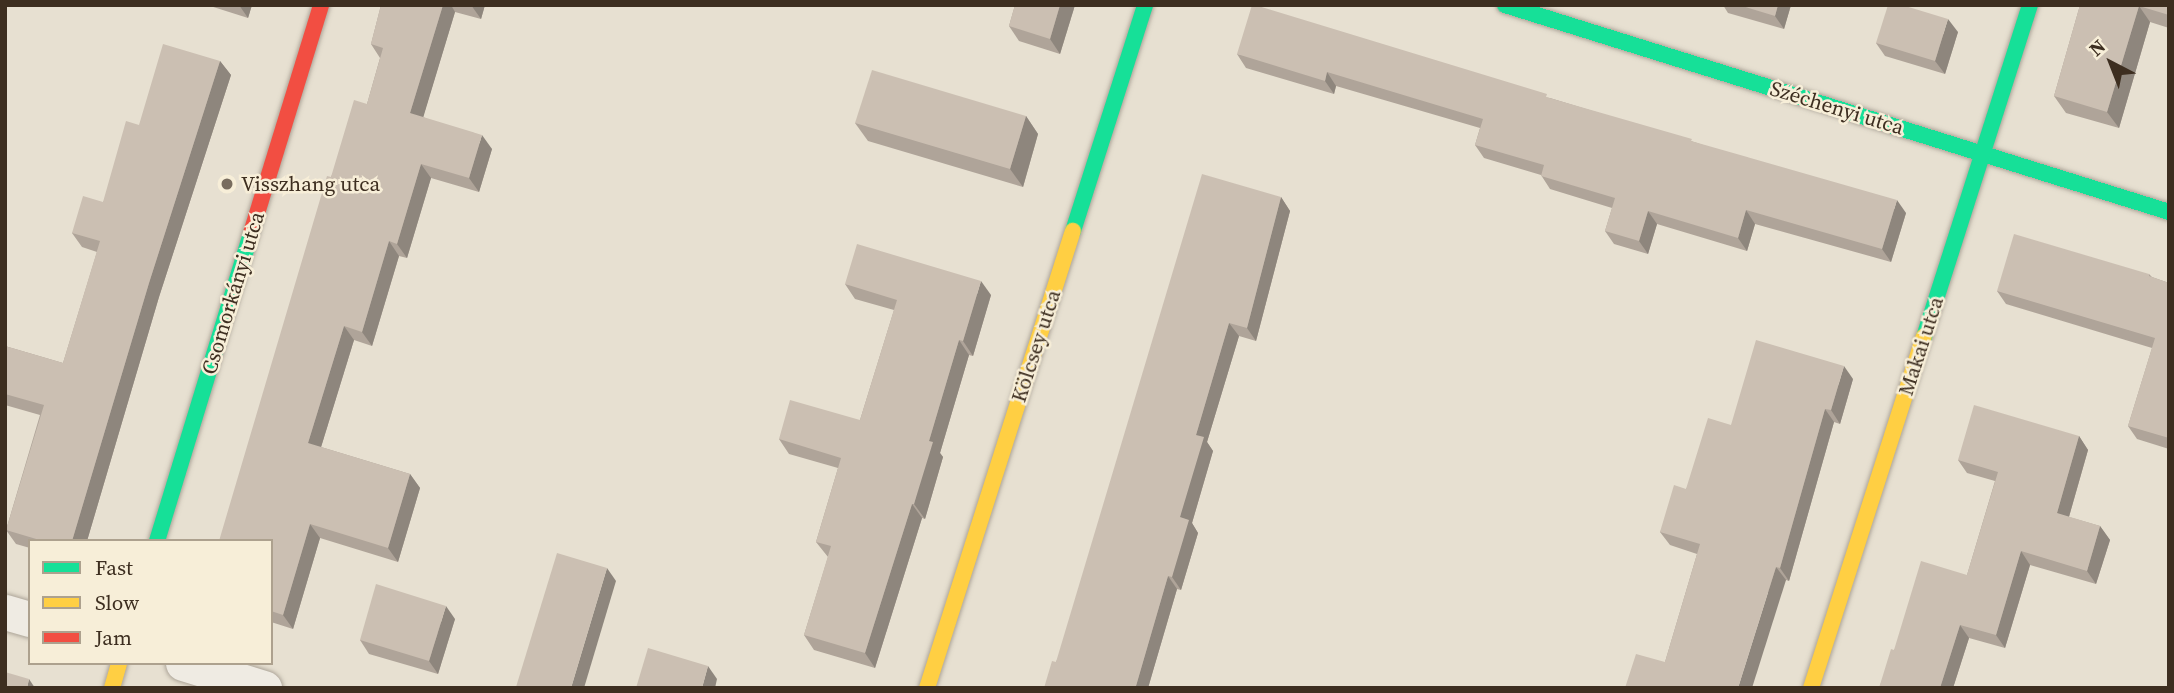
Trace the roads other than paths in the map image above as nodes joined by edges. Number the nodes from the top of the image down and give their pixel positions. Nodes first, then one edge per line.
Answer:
1 (320, 5) edge
2 (1144, 5) edge
3 (1505, 5) edge
4 (2030, 5) edge
5 (1982, 154) junction
6 (2169, 212) edge
7 (158, 539) edge
8 (5, 612) edge
9 (28, 618) edge
10 (118, 665) edge
11 (189, 665) edge
12 (112, 688) edge
13 (264, 688) edge
14 (927, 688) edge
15 (1811, 688) edge

1 - 7 street, Csomorkányi utca
2 - 14 street, Kölcsey utca
3 - 5 street, Széchenyi utca
4 - 5 street, Makai utca
5 - 6 street, Széchenyi utca
5 - 15 street, Makai utca
8 - 9 street
10 - 12 street
11 - 13 street

